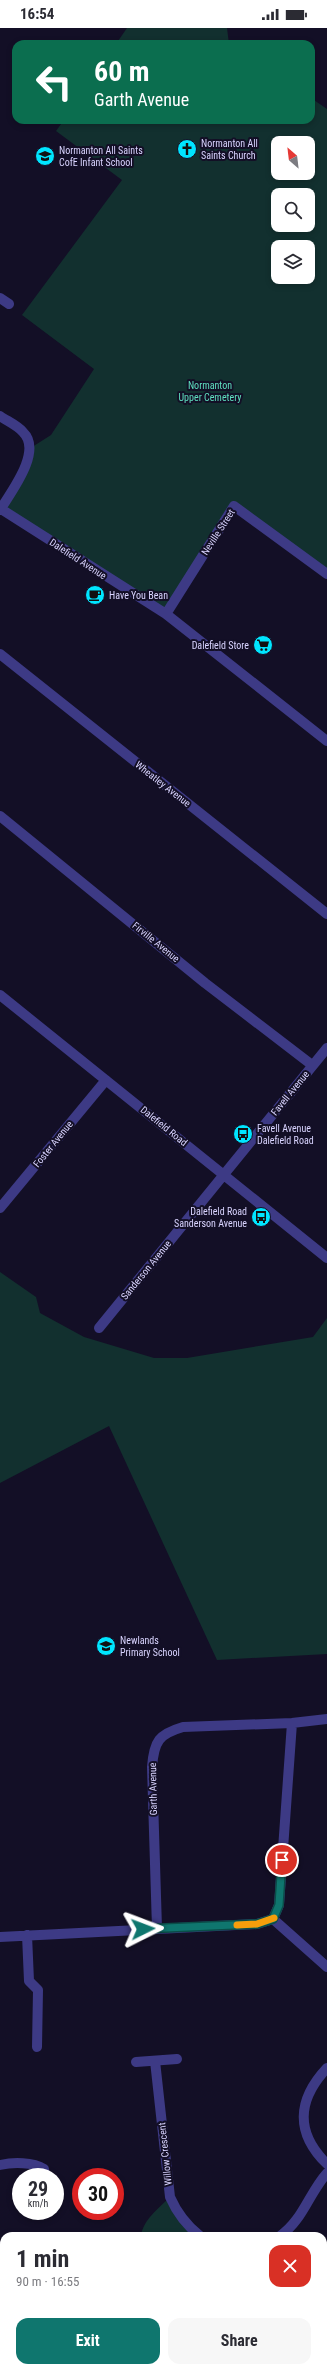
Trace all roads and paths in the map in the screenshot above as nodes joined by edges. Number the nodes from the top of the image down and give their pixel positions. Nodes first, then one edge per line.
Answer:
1 (0, 298) edge
2 (10, 304) dead end
3 (0, 416) edge
4 (0, 509) edge
5 (327, 574) edge
6 (166, 614) junction
7 (0, 654) edge
8 (327, 741) edge
9 (0, 816) edge
10 (327, 914) edge
11 (0, 994) edge
12 (327, 1048) edge
13 (312, 1065) junction
14 (106, 1080) junction
15 (224, 1175) junction
16 (0, 1208) edge
17 (327, 1258) edge
18 (99, 1328) dead end
19 (327, 1718) edge
20 (292, 1723) junction
21 (273, 1919) junction
22 (157, 1928) junction
23 (27, 1935) junction
24 (0, 1937) edge
25 (327, 1967) edge
26 (37, 2047) dead end
27 (177, 2059) dead end
28 (155, 2061) junction
29 (136, 2062) dead end
30 (327, 2068) edge
31 (327, 2164) edge
32 (0, 2165) edge
33 (40, 2168) edge
34 (327, 2173) edge
35 (195, 2232) edge
36 (284, 2232) edge

1 - 2 street
3 - 4 street
4 - 6 street, Dalefield Avenue
5 - 6 street, Neville Street
6 - 8 street, Dalefield Avenue
7 - 10 street, Wheatley Avenue
9 - 13 street, Firville Avenue
11 - 14 street, Dalefield Road
12 - 13 street, Favell Avenue
13 - 15 street, Favell Avenue
14 - 15 street, Dalefield Road
14 - 16 street, Foster Avenue
15 - 17 street, Dalefield Road
15 - 18 street, Sanderson Avenue
19 - 20 street, Garth Avenue
20 - 21 street
20 - 22 street, Garth Avenue
21 - 22 street
21 - 25 street
22 - 23 street
23 - 24 street
23 - 26 street
27 - 28 street
28 - 29 street
28 - 35 street, Willow Crescent
30 - 31 street
32 - 33 street
34 - 36 street

